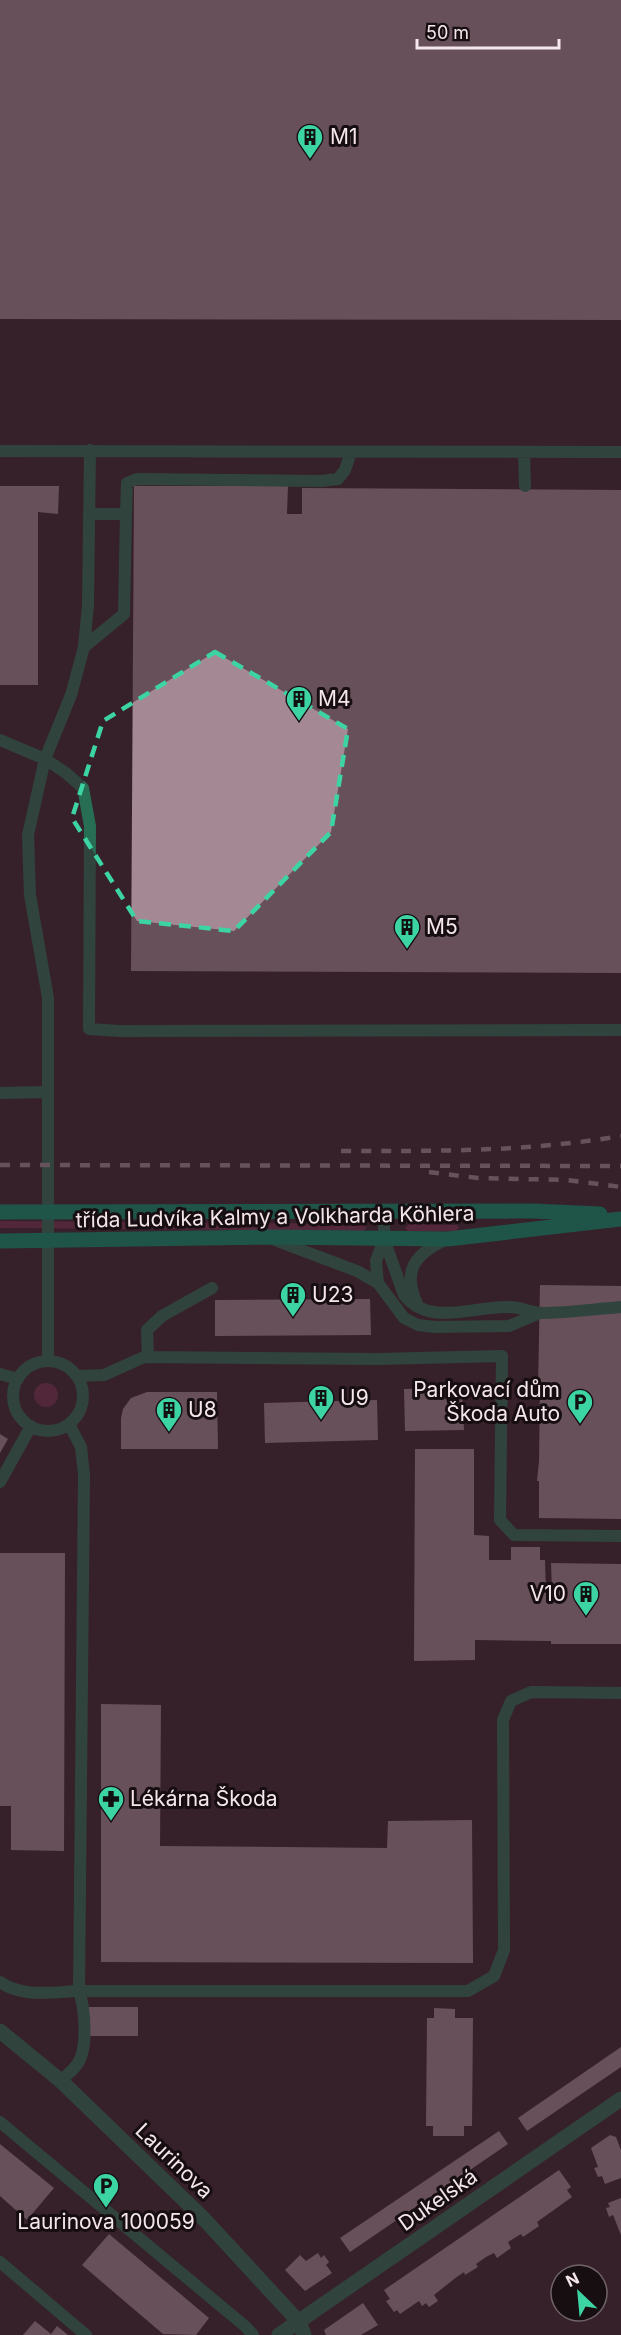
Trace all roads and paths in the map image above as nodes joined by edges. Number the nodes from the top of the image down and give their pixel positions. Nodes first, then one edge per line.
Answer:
1 (90, 450) junction
2 (0, 451) edge
3 (351, 452) junction
4 (524, 452) junction
5 (621, 452) edge
6 (525, 486) dead end
7 (89, 514) junction
8 (126, 514) junction
9 (84, 647) junction
10 (0, 740) edge
11 (45, 759) junction
12 (621, 1030) edge
13 (47, 1092) junction
14 (0, 1093) edge
15 (0, 1212) edge
16 (384, 1212) junction
17 (621, 1217) edge
18 (268, 1237) junction
19 (384, 1239) junction
20 (448, 1239) junction
21 (0, 1240) edge
22 (378, 1283) junction
23 (212, 1288) dead end
24 (419, 1307) junction
25 (621, 1307) edge
26 (540, 1313) junction
27 (148, 1357) junction
28 (48, 1361) junction
29 (0, 1374) edge
30 (77, 1376) junction
31 (18, 1378) junction
32 (69, 1424) junction
33 (31, 1426) junction
34 (0, 1482) edge
35 (621, 1536) edge
36 (621, 1693) edge
37 (0, 1982) edge
38 (80, 1991) junction
39 (0, 2031) edge
40 (61, 2081) junction
41 (621, 2099) edge
42 (0, 2122) edge
43 (0, 2262) edge
44 (301, 2328) edge
45 (86, 2335) edge
46 (253, 2335) edge
47 (279, 2335) edge

1 - 2 lane
1 - 3 lane
1 - 7 lane
3 - 4 lane
3 - 8 lane
4 - 5 lane
4 - 6 lane
7 - 8 lane
7 - 9 lane
8 - 9 lane
9 - 11 lane
10 - 11 lane
11 - 12 lane
11 - 13 lane
13 - 14 lane
13 - 28 lane
15 - 16 street, třída Ludvíka Kalmy a Volkharda Köhlera
16 - 17 street, třída Ludvíka Kalmy a Volkharda Köhlera
16 - 19 lane
17 - 20 street, třída Ludvíka Kalmy a Volkharda Köhlera
18 - 19 street, třída Ludvíka Kalmy a Volkharda Köhlera
18 - 21 street, třída Ludvíka Kalmy a Volkharda Köhlera
18 - 22 lane
19 - 20 street, třída Ludvíka Kalmy a Volkharda Köhlera
19 - 22 lane
19 - 24 lane
20 - 24 lane
22 - 26 lane
23 - 27 lane
24 - 26 lane
25 - 26 lane
27 - 30 lane
27 - 35 lane
28 - 30 lane
28 - 31 lane
29 - 31 lane
30 - 32 lane
31 - 33 lane
32 - 33 lane
32 - 38 lane
33 - 34 lane
36 - 38 lane
37 - 38 lane
38 - 40 lane
39 - 40 street, Laurinova
40 - 44 street, Laurinova
41 - 44 street, Dukelská
42 - 46 lane
43 - 45 lane
44 - 47 street, Dukelská

